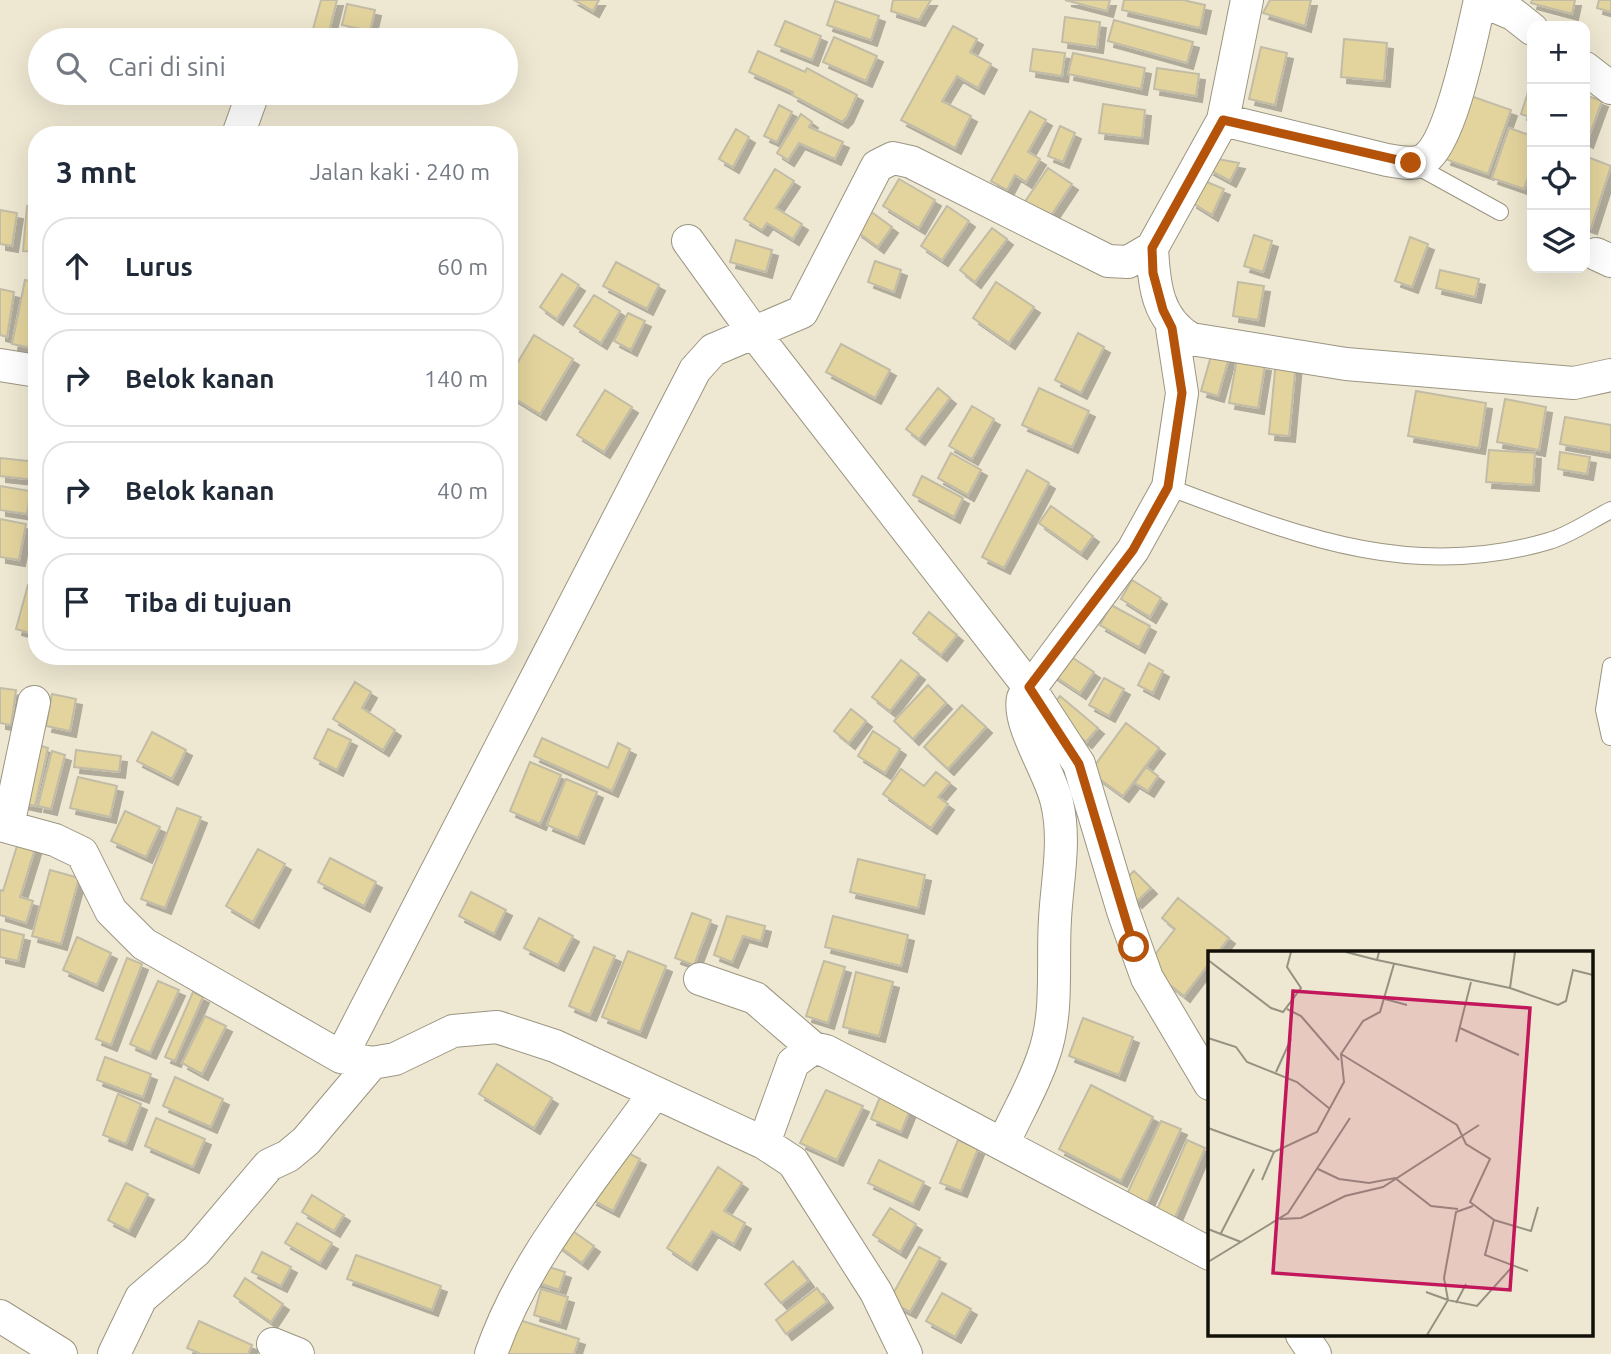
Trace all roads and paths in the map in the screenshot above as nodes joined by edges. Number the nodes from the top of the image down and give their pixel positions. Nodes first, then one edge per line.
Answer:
1 (1247, 0) edge
2 (1480, 0) edge
3 (1527, 25) edge
4 (1590, 72) edge
5 (1611, 88) edge
6 (249, 105) edge
7 (1223, 120) junction
8 (241, 126) edge
9 (1411, 163) junction
10 (1500, 212) dead end
11 (688, 241) dead end
12 (1152, 248) junction
13 (1172, 328) junction
14 (755, 334) junction
15 (0, 365) edge
16 (28, 370) edge
17 (1611, 375) edge
18 (1168, 487) junction
19 (1611, 510) edge
20 (1611, 666) edge
21 (1029, 687) junction
22 (34, 702) dead end
23 (1610, 737) edge
24 (4, 825) edge
25 (700, 979) dead end
26 (813, 1048) junction
27 (341, 1057) junction
28 (372, 1063) junction
29 (1208, 1081) edge
30 (653, 1095) junction
31 (764, 1143) junction
32 (1003, 1144) junction
33 (1208, 1253) edge
34 (0, 1316) edge
35 (61, 1354) edge
36 (114, 1354) edge
37 (491, 1354) edge
38 (906, 1354) edge

1 - 7 street
2 - 3 street
2 - 9 street
4 - 5 street
6 - 8 street
7 - 9 street
7 - 12 street
9 - 10 lane
11 - 14 street
12 - 13 street
12 - 14 street
13 - 17 street
13 - 18 street
14 - 21 street
14 - 27 street
15 - 16 street
18 - 19 lane
18 - 21 street
20 - 23 lane
21 - 29 street
21 - 32 street
22 - 24 street
24 - 27 street
25 - 26 street
26 - 31 street
26 - 32 street
27 - 28 street
28 - 30 street
28 - 36 street
30 - 31 street
30 - 37 street
31 - 38 street
32 - 33 street
34 - 35 street

